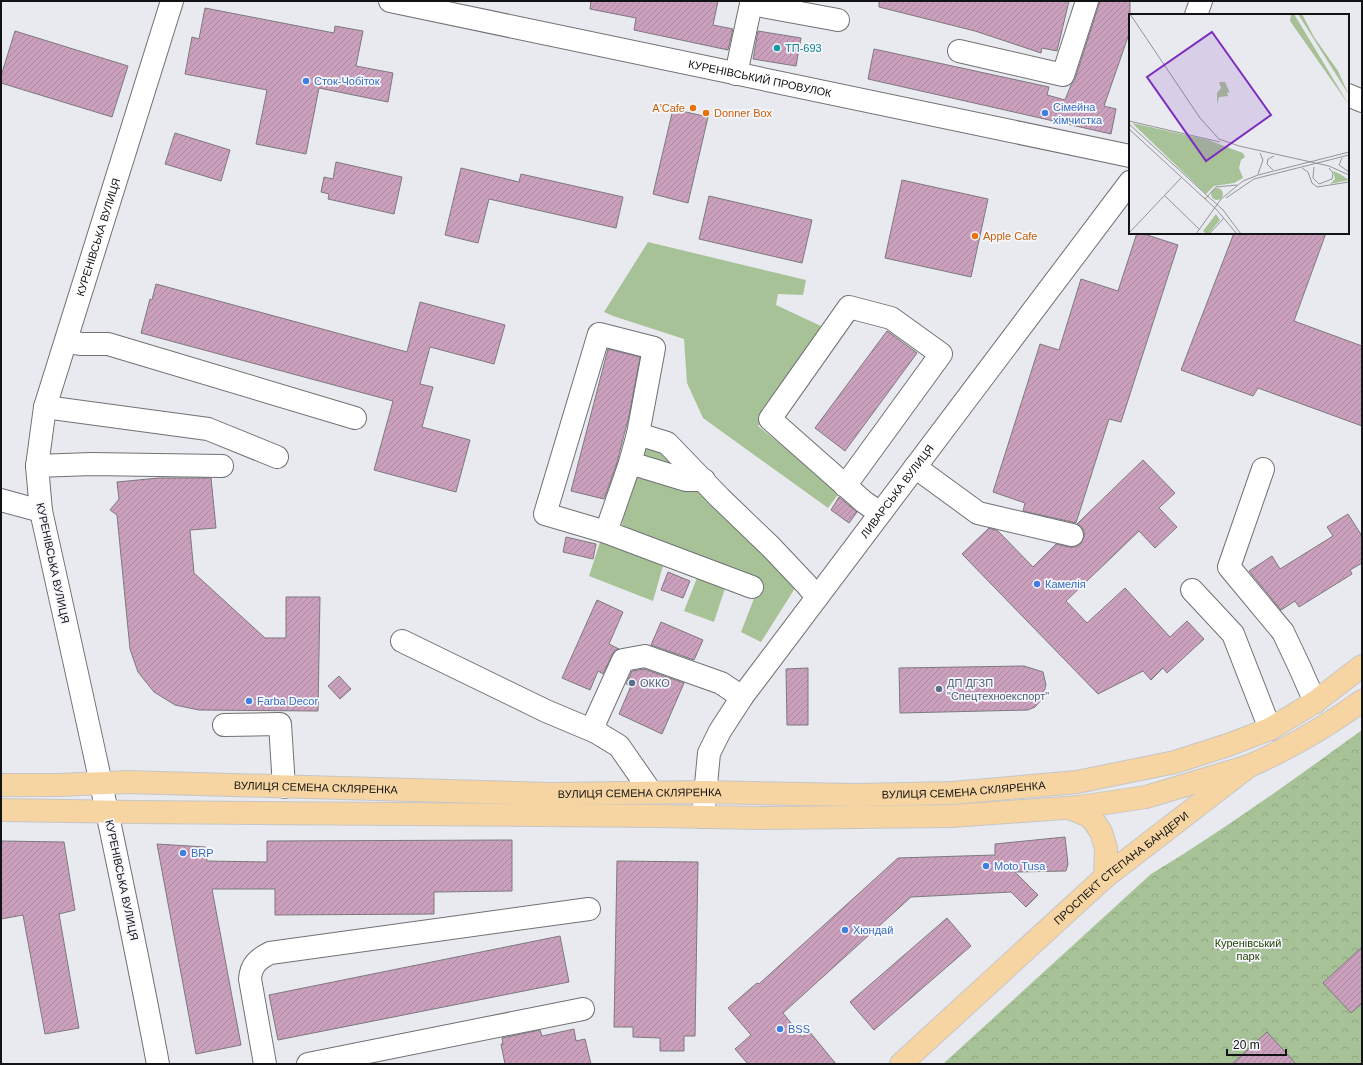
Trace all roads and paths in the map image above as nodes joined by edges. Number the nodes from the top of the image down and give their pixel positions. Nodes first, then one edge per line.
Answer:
1 (172, 1) edge
2 (390, 1) edge
3 (1087, 1) edge
4 (1200, 1) edge
5 (752, 2) edge
6 (1196, 14) edge
7 (838, 20) dead end
8 (959, 51) dead end
9 (736, 74) junction
10 (1349, 96) edge
11 (1362, 101) edge
12 (1129, 156) edge
13 (1129, 183) edge
14 (66, 342) junction
15 (44, 407) junction
16 (355, 418) dead end
17 (638, 434) junction
18 (277, 457) dead end
19 (630, 463) junction
20 (37, 466) junction
21 (222, 466) dead end
22 (915, 467) junction
23 (1263, 469) dead end
24 (704, 480) junction
25 (846, 486) junction
26 (1, 500) edge
27 (41, 511) junction
28 (880, 513) junction
29 (606, 532) junction
30 (1072, 535) dead end
31 (752, 587) dead end
32 (1192, 590) dead end
33 (817, 598) junction
34 (402, 641) dead end
35 (1362, 652) edge
36 (1362, 666) edge
37 (742, 697) junction
38 (1362, 701) edge
39 (1315, 702) junction
40 (224, 725) dead end
41 (1270, 729) junction
42 (596, 732) junction
43 (1249, 766) junction
44 (102, 784) junction
45 (1, 785) edge
46 (284, 787) junction
47 (651, 792) junction
48 (705, 792) junction
49 (1068, 808) junction
50 (1, 810) edge
51 (108, 812) junction
52 (703, 817) junction
53 (1105, 876) junction
54 (588, 909) dead end
55 (583, 1009) dead end
56 (158, 1064) edge
57 (265, 1064) edge
58 (308, 1064) edge
59 (901, 1064) edge

1 - 14 street, КУРЕНІВСЬКА ВУЛИЦЯ
2 - 9 street, КУРЕНІВСЬКИЙ ПРОВУЛОК
3 - 8 street
4 - 6 street
5 - 7 street
5 - 9 street
9 - 12 street, КУРЕНІВСЬКИЙ ПРОВУЛОК
10 - 11 street
13 - 22 street, ЛИВАРСЬКА ВУЛИЦЯ
14 - 15 street, КУРЕНІВСЬКА ВУЛИЦЯ
14 - 16 street
15 - 18 street
15 - 20 street, КУРЕНІВСЬКА ВУЛИЦЯ
17 - 19 street
17 - 24 street
17 - 29 street
19 - 24 street
19 - 29 street
20 - 21 street
20 - 27 street, КУРЕНІВСЬКА ВУЛИЦЯ
22 - 28 street, ЛИВАРСЬКА ВУЛИЦЯ
22 - 30 street
23 - 39 street
24 - 33 street
25 - 25 street
25 - 28 street
26 - 27 street
27 - 44 street, КУРЕНІВСЬКА ВУЛИЦЯ
28 - 33 street, ЛИВАРСЬКА ВУЛИЦЯ
29 - 31 street
32 - 41 street
33 - 37 street, ЛИВАРСЬКА ВУЛИЦЯ
34 - 42 street
35 - 39 main road
36 - 39 main road
37 - 42 street
37 - 48 street, ЛИВАРСЬКА ВУЛИЦЯ
38 - 43 main road, ПРОСПЕКТ СТЕПАНА БАНДЕРИ
39 - 41 main road
40 - 46 street
41 - 48 main road, ВУЛИЦЯ СЕМЕНА СКЛЯРЕНКА
42 - 47 street
43 - 49 main road, ВУЛИЦЯ СЕМЕНА СКЛЯРЕНКА
43 - 53 main road, ПРОСПЕКТ СТЕПАНА БАНДЕРИ
44 - 45 main road, ВУЛИЦЯ СЕМЕНА СКЛЯРЕНКА
44 - 46 main road, ВУЛИЦЯ СЕМЕНА СКЛЯРЕНКА
44 - 51 street, КУРЕНІВСЬКА ВУЛИЦЯ
46 - 47 main road, ВУЛИЦЯ СЕМЕНА СКЛЯРЕНКА
47 - 48 main road, ВУЛИЦЯ СЕМЕНА СКЛЯРЕНКА
48 - 52 street, ЛИВАРСЬКА ВУЛИЦЯ
49 - 52 main road, ВУЛИЦЯ СЕМЕНА СКЛЯРЕНКА
49 - 53 main road
50 - 51 main road, ВУЛИЦЯ СЕМЕНА СКЛЯРЕНКА
51 - 52 main road, ВУЛИЦЯ СЕМЕНА СКЛЯРЕНКА
51 - 56 street, КУРЕНІВСЬКА ВУЛИЦЯ
53 - 59 main road, ПРОСПЕКТ СТЕПАНА БАНДЕРИ
54 - 57 street
55 - 58 street

